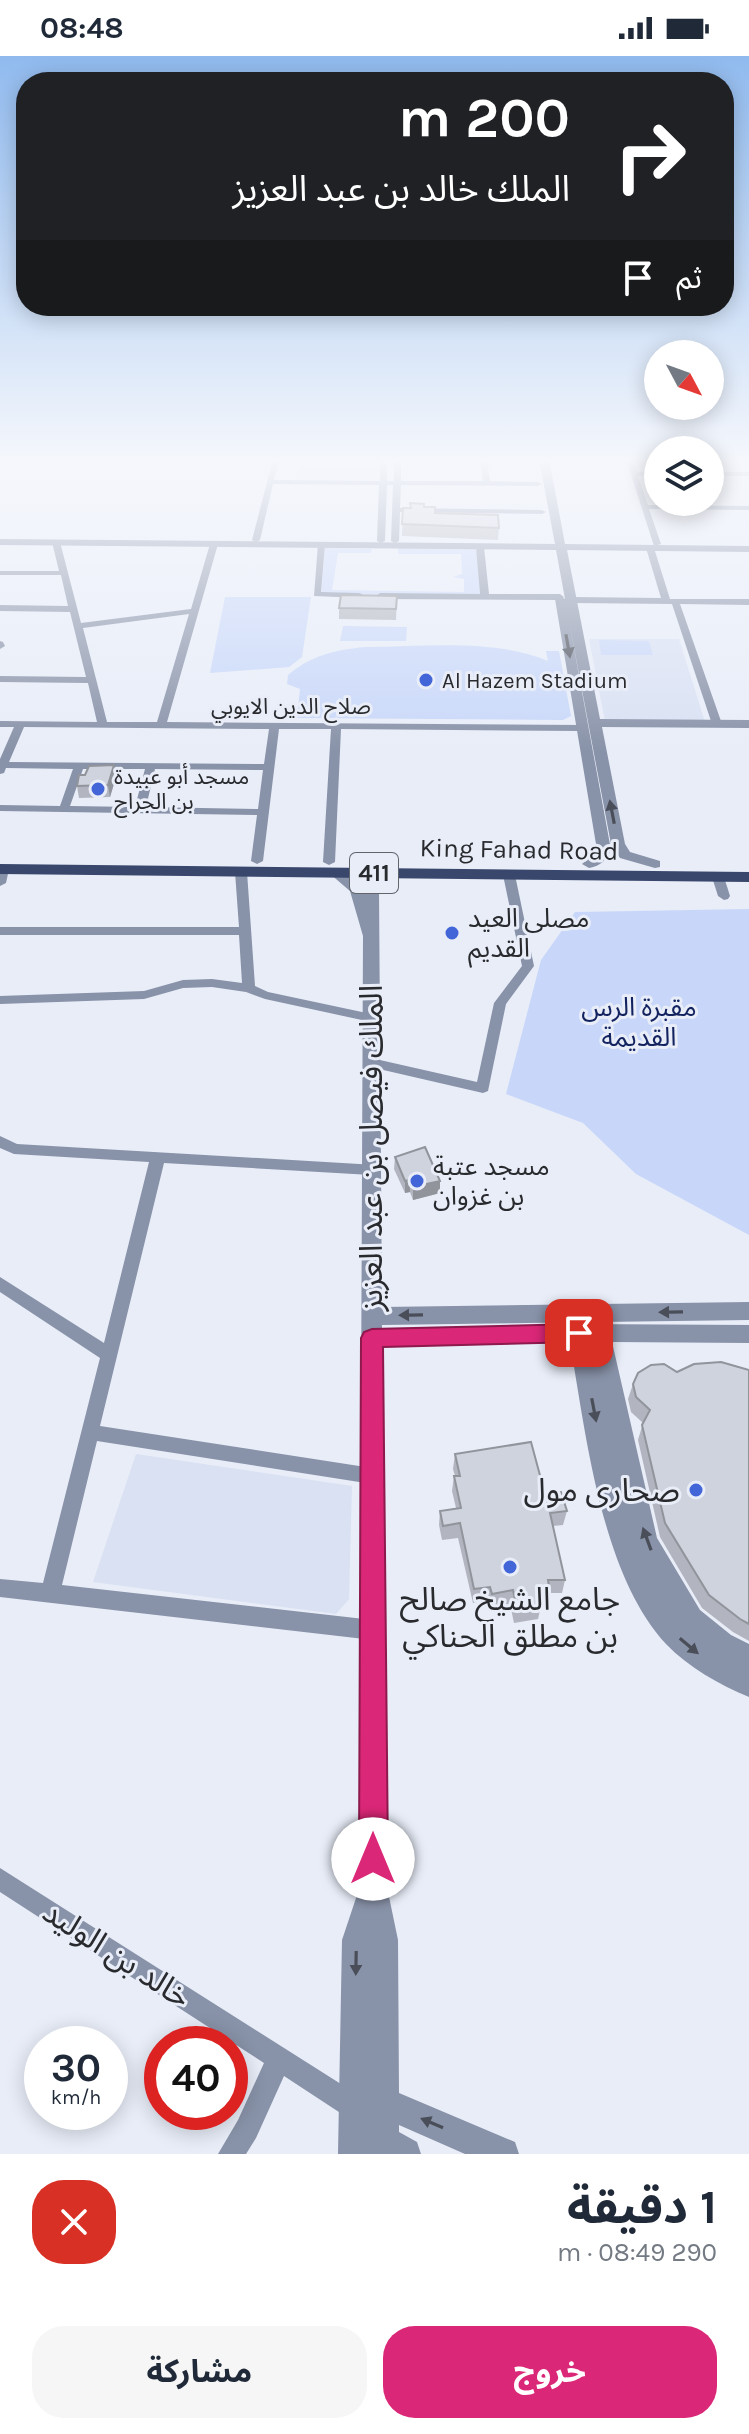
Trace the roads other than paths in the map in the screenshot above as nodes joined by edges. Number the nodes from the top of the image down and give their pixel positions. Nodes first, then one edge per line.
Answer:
1 (60, 557) edge
2 (210, 557) edge
3 (321, 557) edge
4 (481, 557) edge
5 (557, 557) edge
6 (657, 557) edge
7 (0, 573) edge
8 (64, 573) junction
9 (485, 597) junction
10 (566, 599) junction
11 (671, 601) junction
12 (749, 602) edge
13 (0, 608) edge
14 (73, 609) junction
15 (195, 611) junction
16 (77, 626) junction
17 (0, 679) edge
18 (91, 680) junction
19 (0, 724) edge
20 (20, 724) junction
21 (103, 724) junction
22 (717, 724) junction
23 (749, 724) edge
24 (161, 725) junction
25 (274, 726) junction
26 (336, 726) junction
27 (591, 727) junction
28 (749, 731) edge
29 (79, 766) junction
30 (151, 766) junction
31 (269, 767) junction
32 (1, 768) edge
33 (0, 808) edge
34 (64, 809) junction
35 (140, 810) junction
36 (263, 812) junction
37 (257, 861) junction
38 (589, 864) junction
39 (655, 864) junction
40 (749, 865) edge
41 (332, 867) junction
42 (1, 870) edge
43 (241, 872) junction
44 (509, 875) junction
45 (366, 876) junction
46 (718, 877) junction
47 (749, 877) edge
48 (724, 896) dead end
49 (0, 931) edge
50 (245, 931) junction
51 (249, 988) junction
52 (0, 1000) edge
53 (371, 1018) junction
54 (371, 1063) junction
55 (0, 1141) edge
56 (7, 1149) edge
57 (158, 1157) junction
58 (371, 1169) junction
59 (0, 1284) edge
60 (749, 1311) edge
61 (372, 1327) junction
62 (589, 1333) junction
63 (749, 1334) edge
64 (109, 1355) junction
65 (90, 1432) junction
66 (372, 1476) junction
67 (0, 1588) edge
68 (51, 1591) junction
69 (373, 1630) junction
70 (749, 1658) edge
71 (749, 1684) edge
72 (0, 1879) edge
73 (279, 2059) junction
74 (382, 2132) edge
75 (231, 2154) edge
76 (354, 2154) edge
77 (503, 2154) edge

1 - 8 street
2 - 15 street
3 - 9 street
4 - 9 street
5 - 10 street
6 - 11 street
7 - 8 street
8 - 14 street
9 - 10 street
10 - 11 street
10 - 27 street
11 - 12 street
11 - 22 street
13 - 14 street
14 - 16 street
15 - 16 street
15 - 24 street
16 - 18 street
17 - 18 street
18 - 21 street
19 - 20 street, صلاح الدين الايوبي
20 - 21 street, صلاح الدين الايوبي
20 - 32 street
21 - 24 street, صلاح الدين الايوبي
22 - 23 street, صلاح الدين الايوبي
22 - 27 street, صلاح الدين الايوبي
24 - 25 street, صلاح الدين الايوبي
25 - 26 street, صلاح الدين الايوبي
25 - 31 street
26 - 27 street, صلاح الدين الايوبي
26 - 41 street
27 - 28 street, صلاح الدين الايوبي
27 - 38 street
39 -> 27 street
29 - 30 street
29 - 32 street
29 - 34 street
30 - 31 street
30 - 35 street
31 - 36 street
33 - 34 street
34 - 35 street
35 - 36 street
36 - 37 street
37 - 41 main road, King Fahad Road / 411
37 - 42 main road, King Fahad Road / 411
38 - 39 main road, King Fahad Road / 411
38 - 45 main road, King Fahad Road / 411
39 - 40 main road, King Fahad Road / 411
41 - 43 main road, King Fahad Road / 411
41 - 45 main road, King Fahad Road / 411
42 - 43 main road, King Fahad Road / 411
43 - 50 street
44 - 45 main road, King Fahad Road / 411
44 - 46 main road, King Fahad Road / 411
44 - 54 street
45 - 53 street, الملك فيصل بن عبد العزيز
46 - 47 main road, King Fahad Road / 411
46 - 48 street
49 - 50 street
50 - 51 street
51 - 52 street
51 - 53 street
53 - 54 street, الملك فيصل بن عبد العزيز
54 - 58 street, الملك فيصل بن عبد العزيز
55 - 56 street
56 - 57 street
57 - 58 street
57 - 64 street
58 - 61 street, الملك فيصل بن عبد العزيز
59 - 64 street
60 -> 61 street
61 - 62 street
61 - 66 street, الملك فيصل بن عبد العزيز
62 - 63 street
70 -> 62 street
62 -> 71 street
64 - 65 street
65 - 66 street
65 - 68 street
66 - 69 street, الملك فيصل بن عبد العزيز
67 - 68 street
68 - 69 street
69 - 74 street, الملك فيصل بن عبد العزيز
72 - 73 street, خالد بن الوليد
73 - 74 street, خالد بن الوليد
73 - 75 street
74 - 76 street, الملك فيصل بن عبد العزيز
77 -> 74 street, خالد بن الوليد

